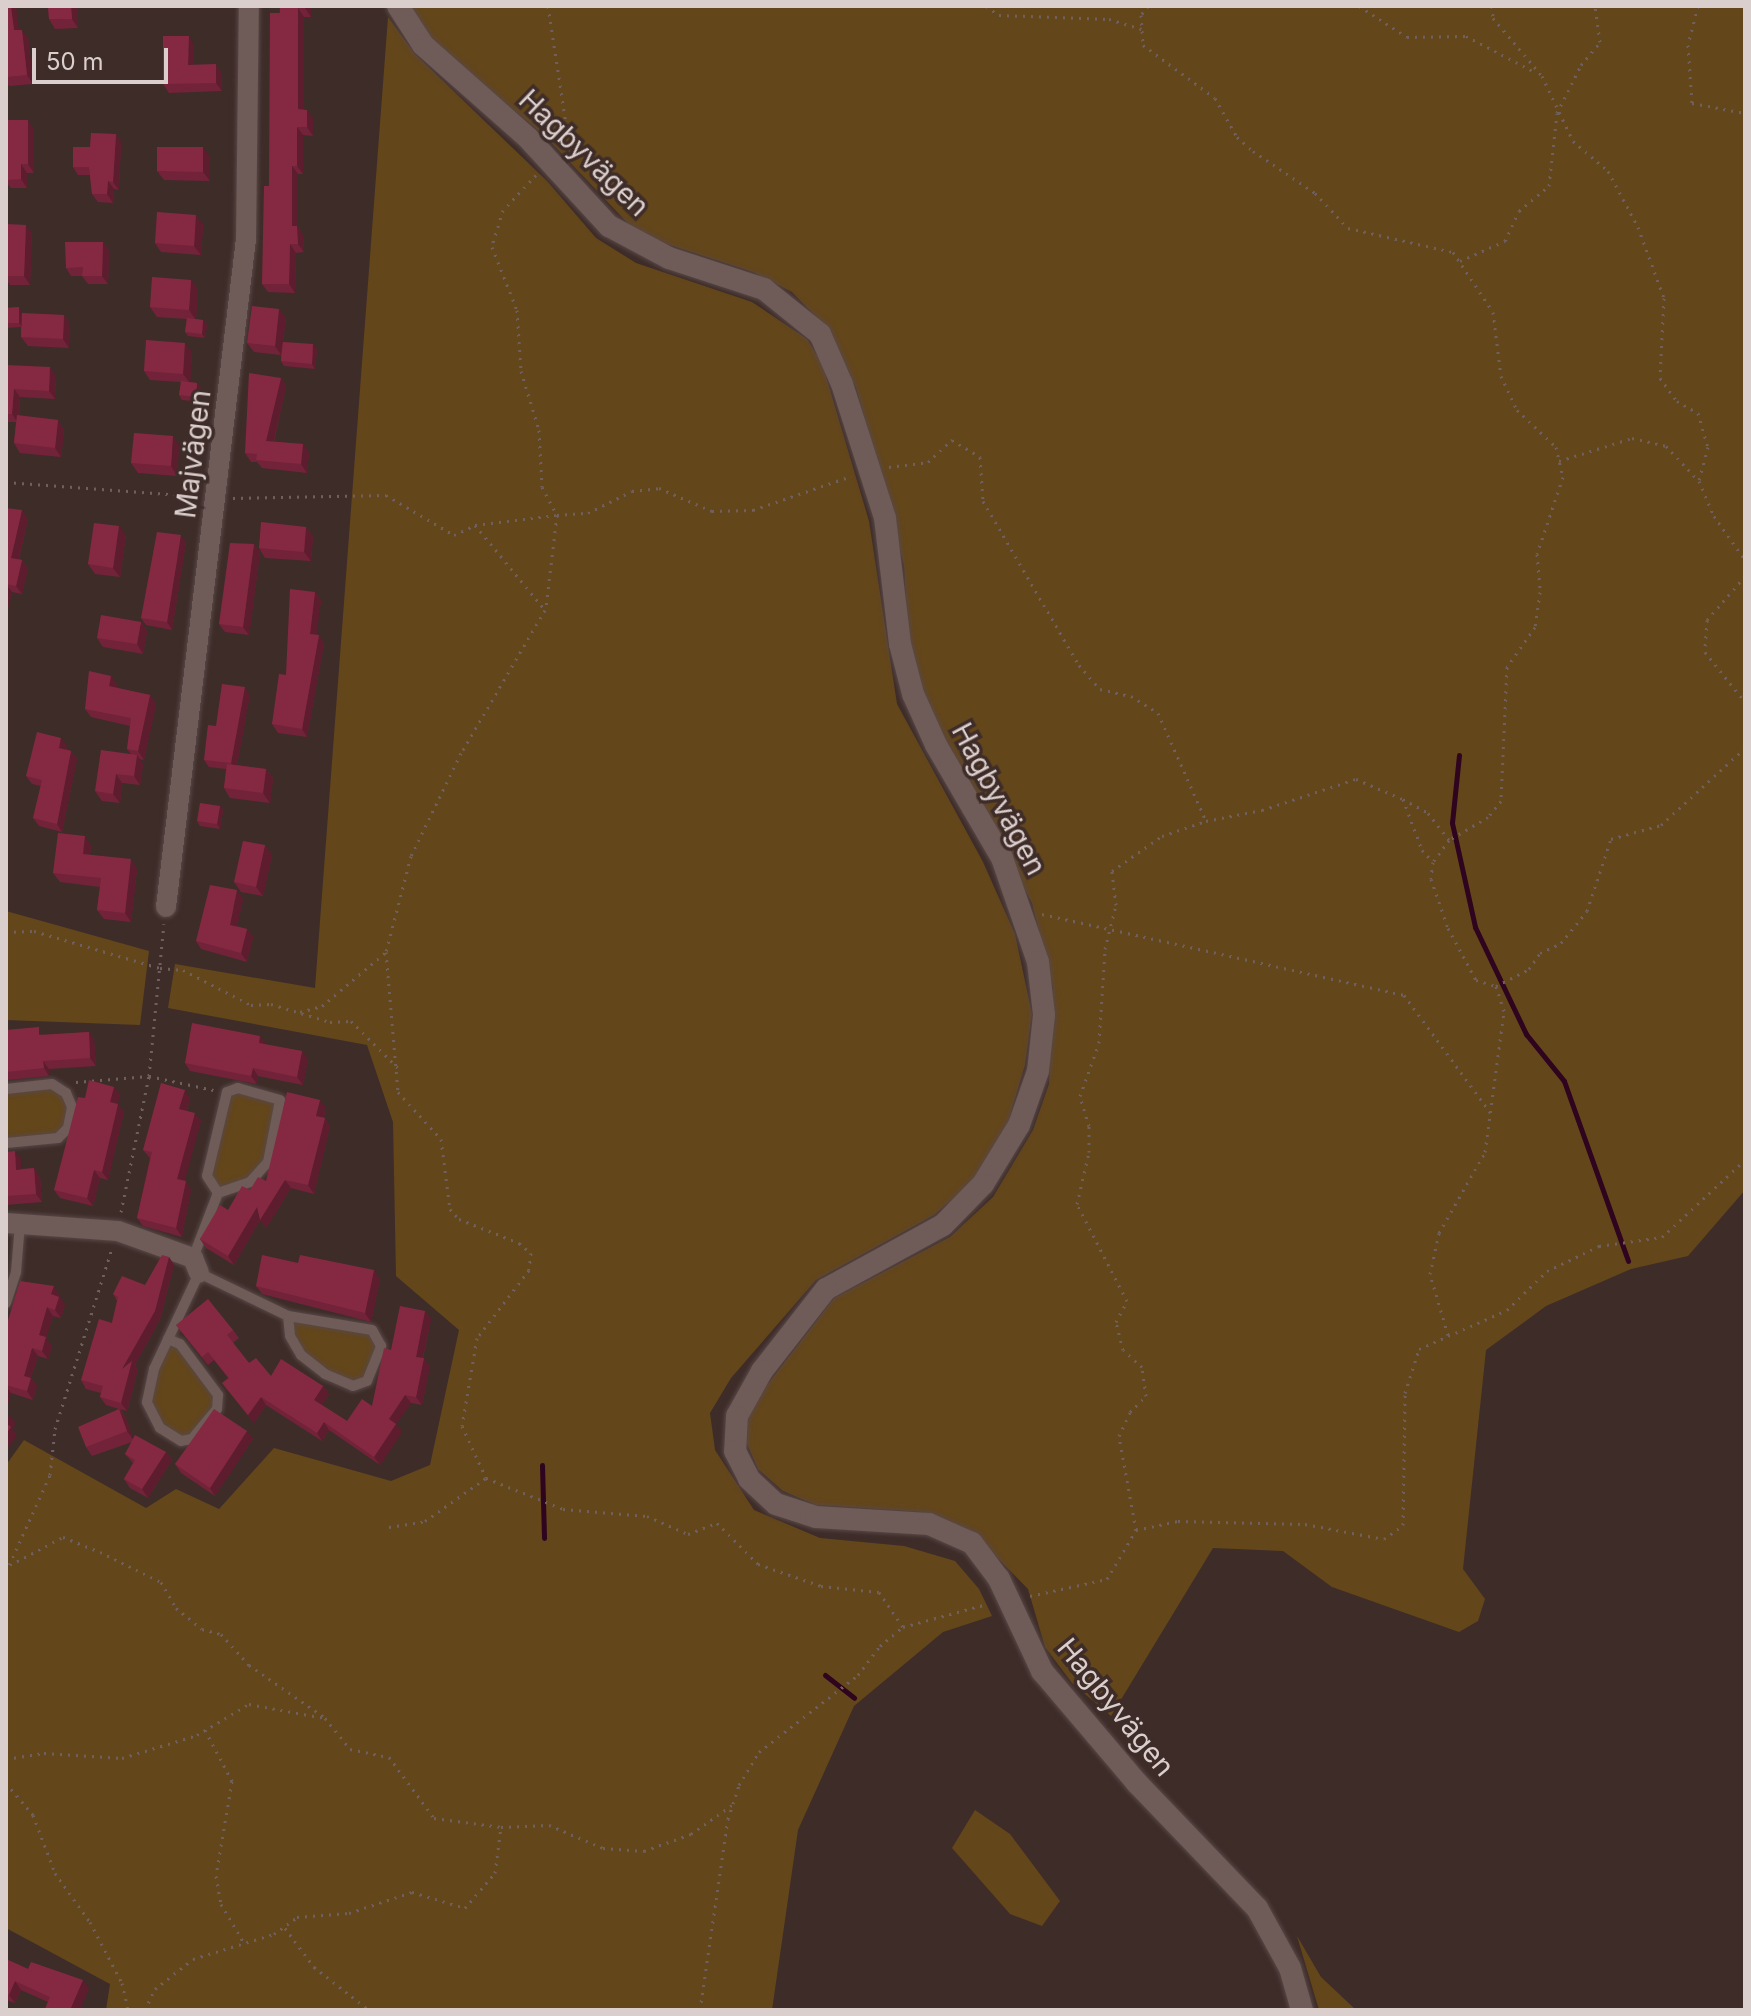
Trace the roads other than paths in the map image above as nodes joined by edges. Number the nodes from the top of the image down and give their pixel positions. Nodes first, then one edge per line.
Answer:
1 (249, 6) edge
2 (398, 6) edge
3 (166, 907) road end
4 (6, 1089) edge
5 (6, 1143) edge
6 (218, 1193) junction
7 (13, 1223) edge
8 (196, 1266) junction
9 (6, 1303) edge
10 (288, 1316) junction
11 (168, 1339) junction
12 (1302, 2010) edge

1 - 3 street, Majvägen
2 - 12 street, Hagbyvägen
4 - 5 lane
6 - 6 lane
6 - 8 lane
7 - 8 street
7 - 9 lane
8 - 10 lane
8 - 11 lane
10 - 10 lane
11 - 11 lane

